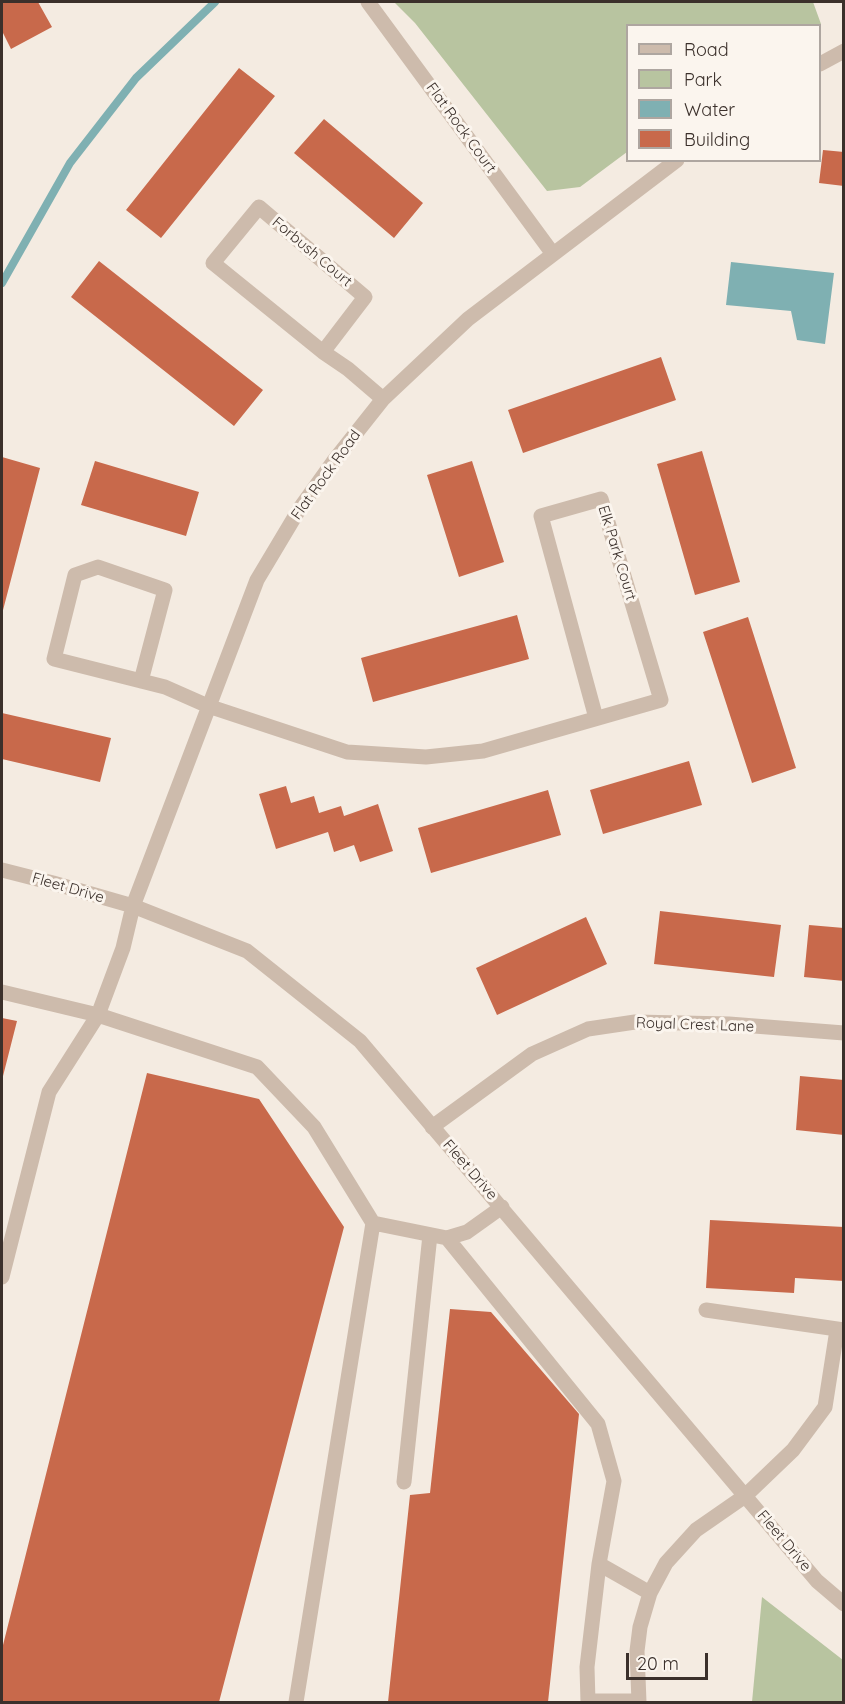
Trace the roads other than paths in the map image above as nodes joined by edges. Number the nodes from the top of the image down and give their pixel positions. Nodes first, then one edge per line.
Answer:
1 (368, 2) edge
2 (843, 51) edge
3 (821, 63) edge
4 (674, 162) edge
5 (553, 254) junction
6 (323, 352) junction
7 (383, 399) junction
8 (141, 681) junction
9 (208, 706) junction
10 (596, 718) junction
11 (2, 870) edge
12 (133, 906) junction
13 (2, 992) edge
14 (98, 1015) junction
15 (843, 1033) edge
16 (432, 1127) junction
17 (502, 1207) junction
18 (373, 1223) junction
19 (430, 1235) junction
20 (447, 1238) junction
21 (2, 1277) edge
22 (706, 1310) dead end
23 (840, 1330) edge
24 (404, 1482) dead end
25 (745, 1496) junction
26 (599, 1564) junction
27 (650, 1593) junction
28 (843, 1604) edge
29 (296, 1702) edge
30 (588, 1702) edge
31 (639, 1702) edge

1 - 5 street, Flat Rock Court
2 - 3 street
4 - 5 street, Flat Rock Road
5 - 7 street, Flat Rock Road
6 - 6 street, Forbush Court
6 - 7 street, Forbush Court
7 - 9 street, Flat Rock Road
8 - 8 street, Elk Park Court
8 - 9 street, Elk Park Court
9 - 10 street, Elk Park Court
9 - 12 street, Flat Rock Road
10 - 10 street, Elk Park Court
11 - 12 street, Fleet Drive
12 - 14 street, Flat Rock Road
12 - 16 street, Fleet Drive
13 - 14 street
14 - 18 street
14 - 21 street, Flat Rock Road
15 - 16 street, Royal Crest Lane
16 - 17 street, Fleet Drive
17 - 20 street
17 - 25 street, Fleet Drive
18 - 19 street
18 - 29 street
19 - 20 street
19 - 24 street
20 - 26 street
22 - 23 street
23 - 25 street
25 - 27 street
25 - 28 street, Fleet Drive
26 - 27 street
26 - 30 street
27 - 31 street
30 - 31 street

